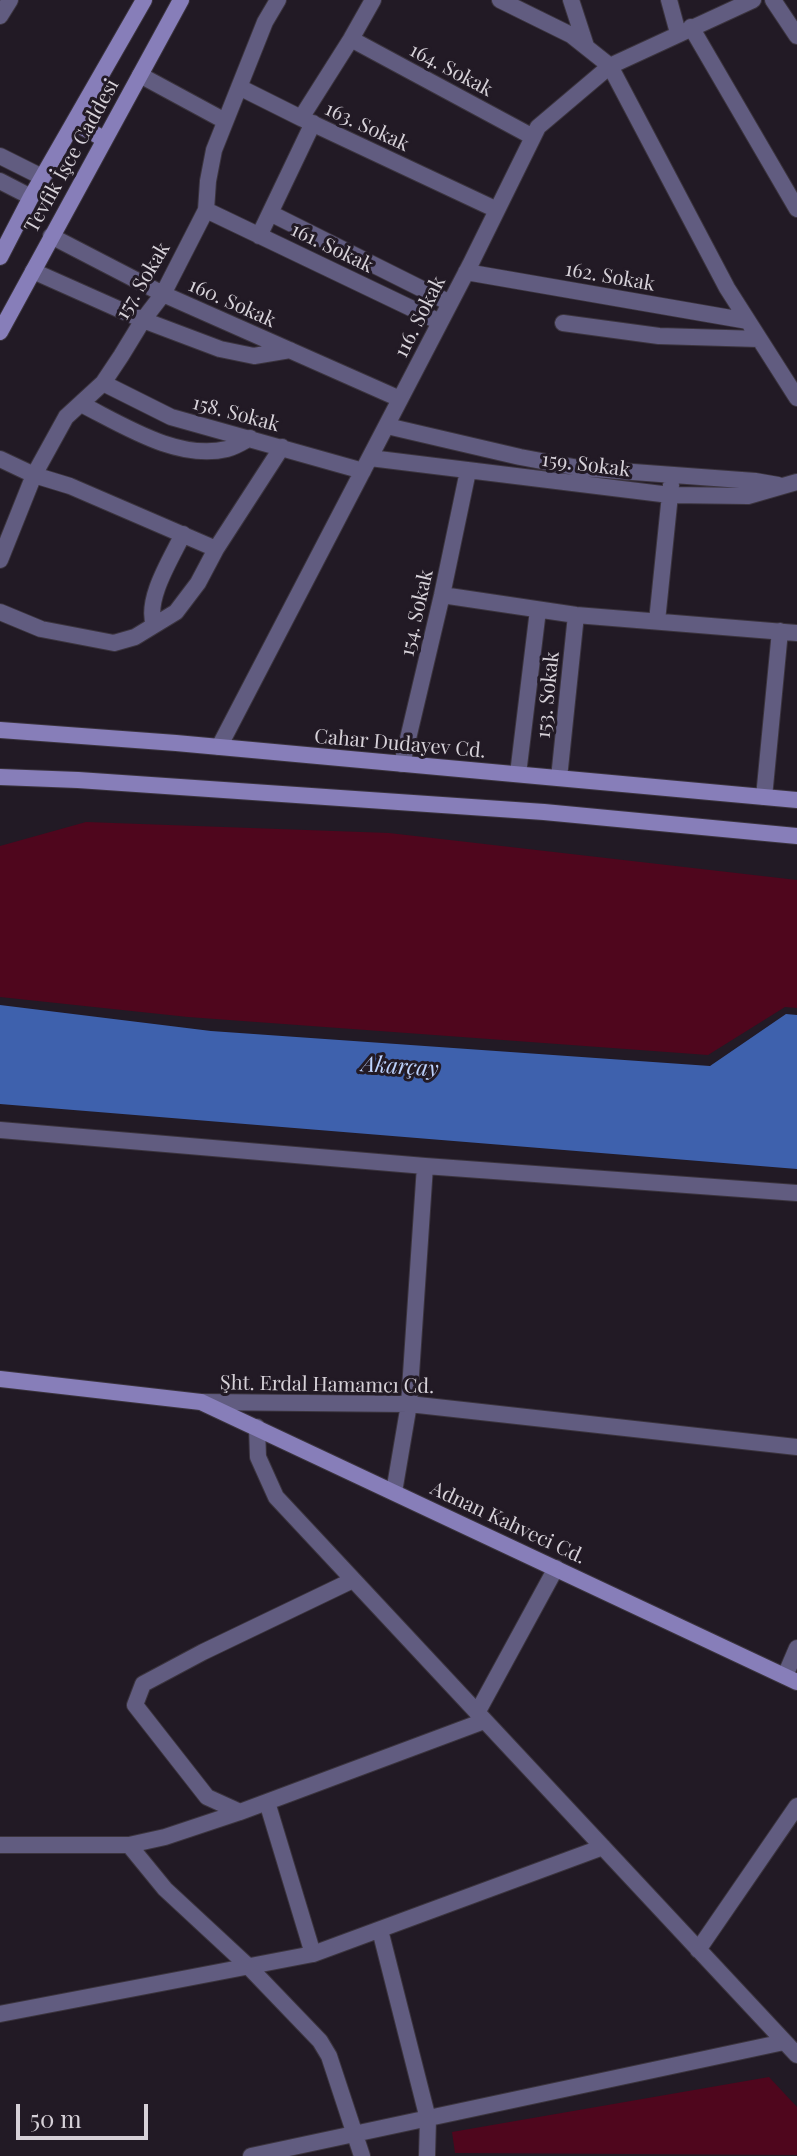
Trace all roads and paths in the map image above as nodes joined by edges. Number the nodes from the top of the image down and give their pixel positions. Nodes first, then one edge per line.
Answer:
1 (10, 0) edge
2 (144, 0) edge
3 (181, 0) edge
4 (278, 0) edge
5 (373, 0) edge
6 (500, 0) edge
7 (571, 0) edge
8 (669, 0) edge
9 (753, 0) edge
10 (773, 0) edge
11 (0, 16) edge
12 (685, 30) junction
13 (797, 36) edge
14 (351, 39) junction
15 (587, 47) junction
16 (610, 66) junction
17 (140, 75) junction
18 (239, 87) junction
19 (307, 120) junction
20 (225, 121) junction
21 (75, 123) junction
22 (533, 137) junction
23 (104, 139) junction
24 (0, 156) edge
25 (44, 178) junction
26 (0, 181) edge
27 (31, 197) junction
28 (797, 209) edge
29 (206, 210) junction
30 (497, 210) junction
31 (270, 213) junction
32 (51, 236) junction
33 (259, 236) junction
34 (0, 257) edge
35 (33, 271) junction
36 (466, 272) junction
37 (163, 294) junction
38 (450, 303) junction
39 (143, 320) junction
40 (748, 321) junction
41 (440, 322) junction
42 (563, 323) dead end
43 (0, 332) edge
44 (759, 339) junction
45 (291, 350) junction
46 (103, 383) junction
47 (797, 398) edge
48 (400, 399) junction
49 (81, 404) junction
50 (387, 426) junction
51 (250, 438) junction
52 (282, 447) junction
53 (0, 459) edge
54 (366, 464) junction
55 (468, 471) junction
56 (34, 475) junction
57 (673, 476) junction
58 (790, 484) edge
59 (670, 495) junction
60 (183, 534) junction
61 (216, 549) junction
62 (0, 560) edge
63 (442, 595) junction
64 (538, 610) junction
65 (0, 612) edge
66 (576, 615) junction
67 (657, 621) junction
68 (154, 625) junction
69 (788, 632) edge
70 (0, 730) edge
71 (219, 747) junction
72 (402, 764) junction
73 (518, 774) junction
74 (0, 777) edge
75 (559, 778) junction
76 (764, 797) junction
77 (797, 800) edge
78 (797, 836) edge
79 (0, 1130) edge
80 (425, 1166) junction
81 (797, 1193) edge
82 (0, 1379) edge
83 (201, 1402) junction
84 (409, 1404) junction
85 (257, 1427) junction
86 (797, 1447) edge
87 (394, 1492) junction
88 (556, 1568) junction
89 (353, 1580) junction
90 (797, 1648) edge
91 (791, 1679) edge
92 (480, 1717) junction
93 (267, 1802) junction
94 (797, 1806) edge
95 (240, 1812) junction
96 (0, 1845) edge
97 (129, 1845) junction
98 (603, 1847) junction
99 (380, 1930) junction
100 (698, 1950) junction
101 (313, 1954) junction
102 (248, 1966) junction
103 (0, 2014) edge
104 (784, 2042) junction
105 (797, 2055) edge
106 (428, 2119) junction
107 (356, 2134) junction
108 (251, 2156) edge
109 (362, 2156) edge
110 (427, 2156) edge

1 - 11 street
2 - 21 main road, Tevfik İşce Caddesi
3 - 17 main road, Tevfik İşce Caddesi
4 - 18 street, 157. Sokak
5 - 14 street, 163. Sokak
6 - 15 street
7 - 15 street
8 - 12 street
9 - 12 street, 116. Sokak
10 - 13 street
12 - 16 street, 116. Sokak
12 - 28 street
14 - 19 street, 163. Sokak
14 - 22 street, 164. Sokak
15 - 16 street
16 - 22 street, 116. Sokak
16 - 40 street
17 - 20 street
17 - 23 main road, Tevfik İşce Caddesi
18 - 19 street
18 - 20 street, 157. Sokak
19 - 30 street, 163. Sokak
19 - 31 street
20 - 29 street, 157. Sokak
21 - 23 main road
21 - 25 main road, Tevfik İşce Caddesi
22 - 30 street, 116. Sokak
23 - 32 main road, Tevfik İşce Caddesi
24 - 25 street
25 - 27 main road, Tevfik İşce Caddesi
26 - 27 street
27 - 34 main road, Tevfik İşce Caddesi
29 - 33 street, 161. Sokak
29 - 37 street, 157. Sokak
30 - 36 street, 116. Sokak
31 - 33 street
31 - 38 street
32 - 35 main road, Tevfik İşce Caddesi
32 - 37 street, 160. Sokak
33 - 41 street, 161. Sokak
35 - 39 street
35 - 43 main road, Tevfik İşce Caddesi
36 - 38 street, 116. Sokak
36 - 40 street, 162. Sokak
37 - 39 street, 157. Sokak
37 - 45 street, 160. Sokak
38 - 41 street, 116. Sokak
39 - 45 street
39 - 46 street, 157. Sokak
40 - 44 street
41 - 48 street, 116. Sokak
42 - 44 street
44 - 47 street
45 - 48 street, 160. Sokak
46 - 49 street, 157. Sokak
46 - 51 street, 158. Sokak
48 - 50 street, 116. Sokak
49 - 51 street
49 - 56 street, 157. Sokak
50 - 54 street, 116. Sokak
50 - 57 street
51 - 52 street, 158. Sokak
52 - 54 street, 158. Sokak
52 - 61 street
53 - 56 street
54 - 55 street, 159. Sokak
54 - 71 street, 116. Sokak
55 - 59 street, 159. Sokak
55 - 63 street, 154. Sokak
56 - 60 street
56 - 62 street, 157. Sokak
57 - 58 street
57 - 59 street
58 - 59 street, 159. Sokak
59 - 67 street
60 - 61 street
60 - 68 street
61 - 68 street
63 - 64 street
63 - 72 street, 154. Sokak
64 - 66 street
64 - 73 street
65 - 68 street
66 - 67 street
66 - 75 street, 153. Sokak
67 - 69 street
69 - 76 street
70 - 71 main road, Cahar Dudayev Cd.
71 - 72 main road, Cahar Dudayev Cd.
72 - 73 main road, Cahar Dudayev Cd.
73 - 75 main road, Cahar Dudayev Cd.
74 - 78 main road
75 - 76 main road, Cahar Dudayev Cd.
76 - 77 main road, Cahar Dudayev Cd.
79 - 80 street
80 - 81 street
80 - 84 street
82 - 83 main road, Şht. Erdal Hamamcı Cd.
83 - 84 street, Şht. Erdal Hamamcı Cd.
83 - 85 main road, Adnan Kahveci Cd.
84 - 86 street, Şht. Erdal Hamamcı Cd.
84 - 87 street
85 - 87 main road, Adnan Kahveci Cd.
85 - 89 street
87 - 88 main road, Adnan Kahveci Cd.
88 - 91 main road, Adnan Kahveci Cd.
88 - 92 street
89 - 92 street
89 - 95 street
90 - 91 street
92 - 93 street
92 - 98 street
93 - 95 street
93 - 101 street
94 - 100 street
95 - 97 street
96 - 97 street
97 - 102 street
98 - 99 street
98 - 100 street
99 - 101 street
99 - 106 street
100 - 104 street
101 - 102 street
102 - 103 street
102 - 107 street
104 - 105 street
104 - 106 street
106 - 107 street
106 - 110 street
107 - 108 street
107 - 109 street

